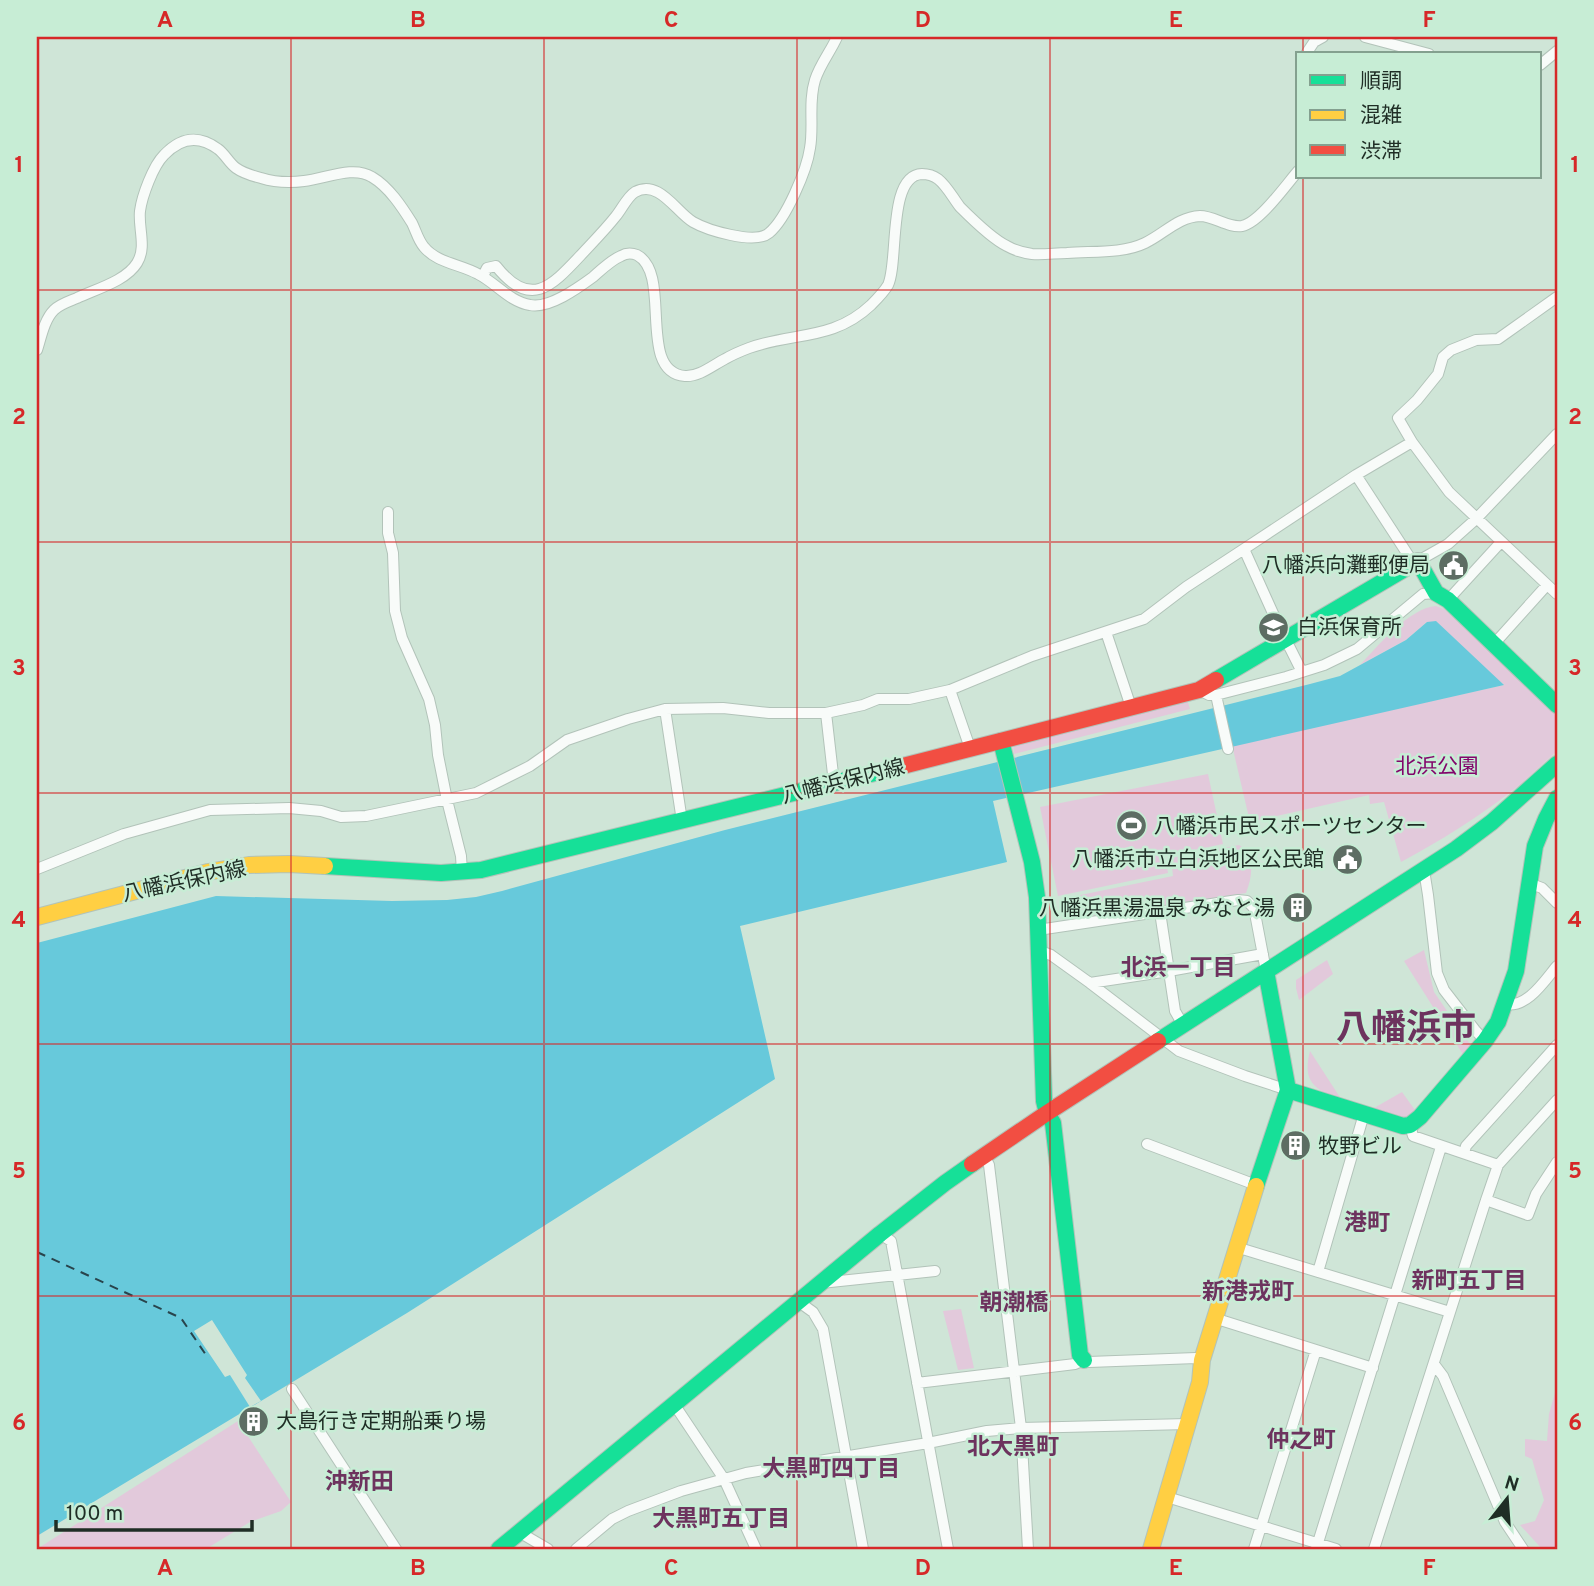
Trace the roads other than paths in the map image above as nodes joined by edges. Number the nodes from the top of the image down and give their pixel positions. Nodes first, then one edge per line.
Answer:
1 (837, 37) edge
2 (1323, 37) edge
3 (1365, 37) edge
4 (1557, 51) edge
5 (1307, 52) edge
6 (1421, 52) edge
7 (1542, 63) edge
8 (1296, 173) edge
9 (483, 276) junction
10 (1557, 297) edge
11 (37, 350) edge
12 (1557, 434) edge
13 (1412, 442) junction
14 (1356, 475) junction
15 (388, 512) dead end
16 (1476, 519) junction
17 (1501, 542) junction
18 (1244, 549) junction
19 (1416, 562) junction
20 (1547, 585) junction
21 (1557, 594) edge
22 (1442, 597) junction
23 (1105, 632) junction
24 (1285, 640) junction
25 (1494, 644) junction
26 (1302, 672) junction
27 (950, 690) junction
28 (1199, 690) junction
29 (1216, 700) junction
30 (1557, 705) edge
31 (1131, 707) junction
32 (665, 709) junction
33 (826, 713) junction
34 (970, 748) junction
35 (1003, 749) junction
36 (1228, 750) dead end
37 (1557, 764) edge
38 (834, 783) junction
39 (1557, 798) edge
40 (447, 800) junction
41 (682, 821) junction
42 (37, 869) edge
43 (1424, 870) junction
44 (462, 872) junction
45 (1530, 883) junction
46 (1557, 902) edge
47 (1160, 912) junction
48 (37, 917) edge
49 (1038, 930) junction
50 (1040, 951) junction
51 (1263, 954) junction
52 (1557, 965) edge
53 (1169, 971) junction
54 (1266, 971) junction
55 (1090, 983) junction
56 (1505, 1004) junction
57 (1183, 1025) junction
58 (1162, 1039) junction
59 (1485, 1041) junction
60 (1557, 1045) edge
61 (1288, 1090) junction
62 (1557, 1100) edge
63 (1048, 1113) junction
64 (1364, 1114) junction
65 (1410, 1125) junction
66 (1147, 1144) dead end
67 (1441, 1147) junction
68 (1464, 1153) junction
69 (984, 1156) junction
70 (1557, 1162) edge
71 (1499, 1165) junction
72 (1256, 1185) junction
73 (1486, 1200) junction
74 (880, 1234) junction
75 (1236, 1247) junction
76 (935, 1271) dead end
77 (1318, 1272) junction
78 (897, 1275) junction
79 (821, 1283) junction
80 (1394, 1296) junction
81 (799, 1302) junction
82 (1450, 1312) junction
83 (1214, 1318) junction
84 (1316, 1350) junction
85 (1084, 1360) junction
86 (1202, 1360) junction
87 (1434, 1364) junction
88 (1373, 1368) junction
89 (1014, 1371) junction
90 (917, 1383) junction
91 (292, 1389) dead end
92 (674, 1405) junction
93 (1188, 1424) junction
94 (1021, 1428) junction
95 (928, 1443) junction
96 (846, 1457) junction
97 (724, 1479) junction
98 (1167, 1497) junction
99 (1261, 1526) junction
100 (519, 1532) junction
101 (1317, 1546) edge
102 (396, 1549) edge
103 (499, 1549) edge
104 (548, 1549) edge
105 (576, 1549) edge
106 (756, 1549) edge
107 (863, 1549) edge
108 (948, 1549) edge
109 (1028, 1549) edge
110 (1151, 1549) edge
111 (1254, 1549) edge
112 (1336, 1549) edge
113 (1374, 1549) edge
114 (1522, 1549) edge

1 - 9 street
2 - 5 street
3 - 6 street
4 - 7 street
8 - 9 street
9 - 11 street
10 - 13 street
12 - 16 street
13 - 14 street
13 - 16 street
14 - 18 street
14 - 19 street
15 - 40 street
16 - 17 street
16 - 19 street
17 - 20 street
17 - 22 street
18 - 23 street
18 - 24 street
19 - 22 street
19 - 24 street, 八幡浜保内線
20 - 21 street
20 - 25 street
22 - 25 street
22 - 26 street
23 - 27 street
23 - 31 street
24 - 26 street
24 - 28 street, 八幡浜保内線
25 - 30 street
26 - 29 street
27 - 33 street
27 - 34 street
28 - 29 street
28 - 31 street, 八幡浜保内線
29 - 36 street
31 - 35 street, 八幡浜保内線
32 - 33 street
32 - 40 street
32 - 41 street
33 - 38 street
34 - 35 street, 八幡浜保内線
34 - 38 street, 八幡浜保内線
35 - 49 street
37 - 43 street
38 - 41 street, 八幡浜保内線
39 - 45 street
40 - 42 street
40 - 44 street
41 - 44 street, 八幡浜保内線
43 - 54 street
43 - 59 street
44 - 48 street, 八幡浜保内線
45 - 46 street
45 - 56 street
47 - 49 street
47 - 51 street
47 - 53 street
49 - 50 street
50 - 55 street
50 - 63 street
51 - 53 street
51 - 54 street
52 - 56 street
53 - 55 street
53 - 57 street
54 - 57 street
54 - 61 street
55 - 58 street
56 - 59 street
57 - 58 street
58 - 61 street
58 - 63 street
59 - 65 street
60 - 68 street
61 - 64 street
61 - 72 street
62 - 71 street
63 - 69 street
63 - 85 street
64 - 65 street
64 - 77 street
65 - 67 street
66 - 72 street
67 - 68 street
67 - 80 street
68 - 71 street
69 - 74 street
69 - 89 street
70 - 73 street
71 - 73 street
72 - 75 street
73 - 82 street
74 - 78 street
74 - 79 street
75 - 77 street
75 - 83 street
76 - 78 street
77 - 80 street
78 - 79 street
78 - 90 street
79 - 81 street
80 - 82 street
80 - 88 street
81 - 92 street
81 - 96 street
82 - 87 street
83 - 84 street
83 - 86 street
84 - 88 street
84 - 99 street
85 - 86 street
85 - 89 street
86 - 93 street
87 - 113 street
87 - 114 street
88 - 101 street
89 - 90 street
89 - 94 street
90 - 95 street
91 - 102 street
92 - 97 street
92 - 100 street
93 - 94 street
93 - 98 street
94 - 95 street
94 - 109 street
95 - 96 street
95 - 108 street
96 - 97 street
96 - 107 street
97 - 105 street
97 - 106 street
98 - 99 street
98 - 110 street
99 - 101 street
99 - 111 street
100 - 103 street
100 - 104 street
101 - 112 street

